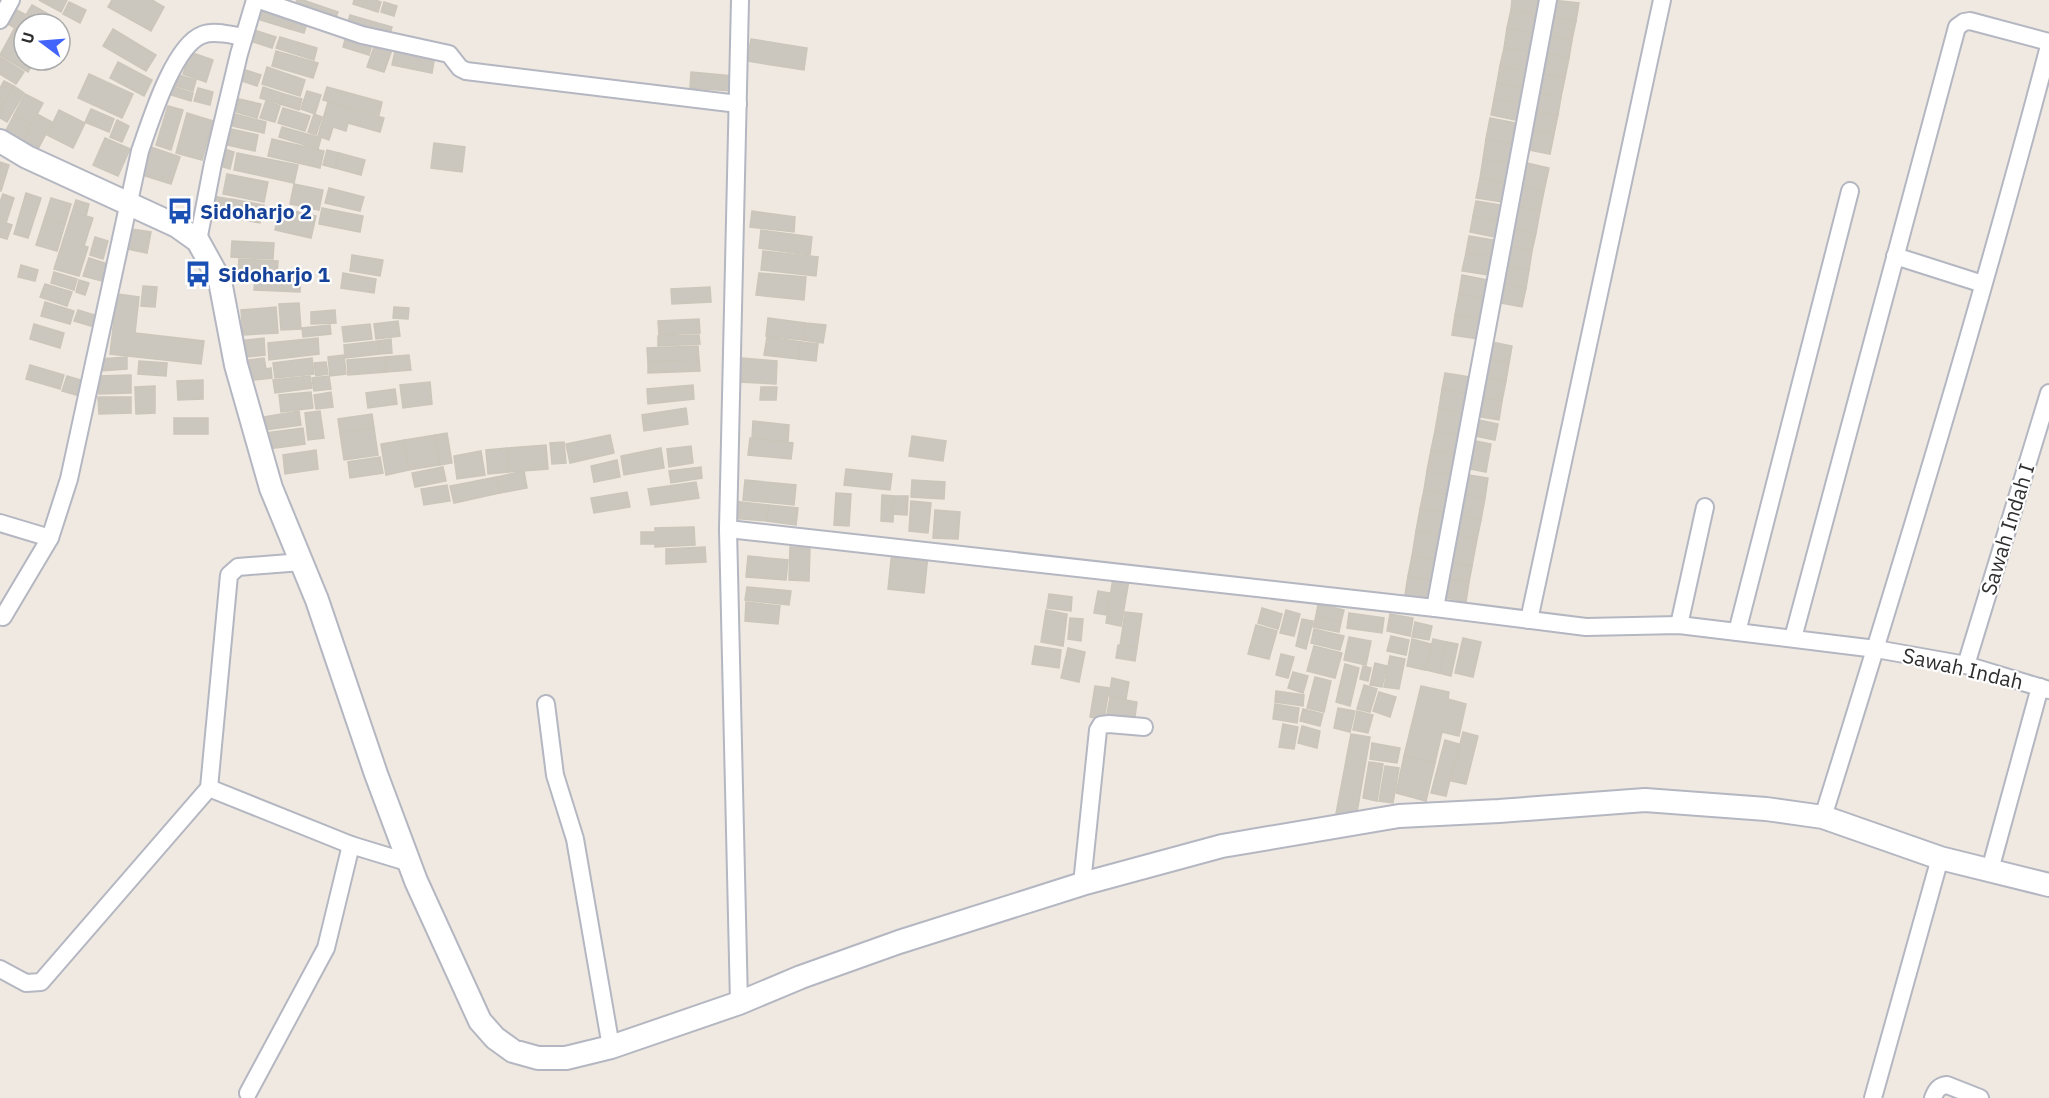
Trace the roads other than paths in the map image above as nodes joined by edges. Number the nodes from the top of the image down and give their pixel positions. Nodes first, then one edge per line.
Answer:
1 (11, 0) edge
2 (257, 0) edge
3 (740, 0) edge
4 (1548, 0) edge
5 (1662, 0) edge
6 (0, 20) edge
7 (244, 37) junction
8 (2049, 44) edge
9 (738, 104) junction
10 (0, 141) edge
11 (1850, 191) dead end
12 (130, 204) junction
13 (198, 241) junction
14 (1895, 256) junction
15 (1983, 284) junction
16 (2049, 393) edge
17 (1705, 507) dead end
18 (0, 523) edge
19 (728, 529) junction
20 (50, 538) junction
21 (302, 562) junction
22 (1435, 608) junction
23 (3, 617) dead end
24 (1529, 620) junction
25 (1679, 625) junction
26 (1737, 632) junction
27 (1793, 638) junction
28 (1876, 649) junction
29 (1966, 665) junction
30 (2045, 688) edge
31 (546, 704) dead end
32 (1144, 728) dead end
33 (209, 788) junction
34 (1823, 817) junction
35 (351, 845) junction
36 (1940, 858) junction
37 (410, 863) junction
38 (1990, 870) junction
39 (1082, 884) junction
40 (2049, 885) edge
41 (0, 969) edge
42 (739, 1003) junction
43 (611, 1047) junction
44 (248, 1093) dead end
45 (1873, 1098) edge
46 (1934, 1098) edge
47 (1980, 1098) edge

1 - 6 street
2 - 7 street
2 - 9 street
3 - 9 street
4 - 22 street
5 - 24 street
7 - 12 street
7 - 13 street
8 - 14 street
8 - 15 street
9 - 19 street
10 - 12 main road
11 - 26 street
12 - 13 main road
12 - 20 street
13 - 21 main road
14 - 15 street
14 - 27 street
15 - 28 street
16 - 29 street, Sawah Indah I
17 - 25 street
18 - 20 street
19 - 22 street, Sawah Indah
19 - 42 street
20 - 23 street
21 - 33 street
21 - 37 main road
22 - 24 street, Sawah Indah
24 - 25 street, Sawah Indah
25 - 26 street, Sawah Indah
26 - 27 street, Sawah Indah
27 - 28 street, Sawah Indah
28 - 29 street, Sawah Indah
28 - 34 street
29 - 30 street, Sawah Indah
30 - 38 street
31 - 43 street
32 - 39 street
33 - 35 street
33 - 41 street
34 - 36 main road
34 - 39 main road
35 - 37 street
35 - 44 street
36 - 38 main road
36 - 45 street
37 - 43 main road
38 - 40 main road
39 - 42 main road
42 - 43 main road
46 - 47 street

